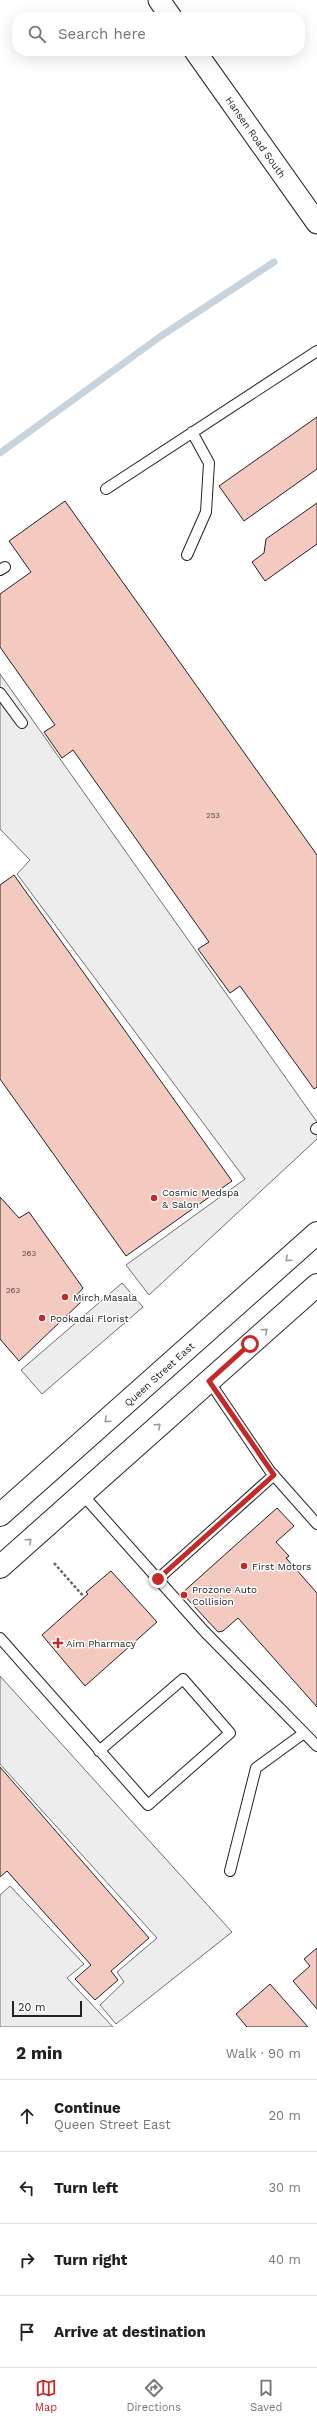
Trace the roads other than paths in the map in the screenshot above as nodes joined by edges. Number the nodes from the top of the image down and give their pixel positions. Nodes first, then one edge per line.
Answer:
1 (159, 0) edge
2 (167, 12) edge
3 (199, 56) edge
4 (317, 223) edge
5 (317, 351) edge
6 (192, 432) junction
7 (106, 489) dead end
8 (187, 555) dead end
9 (0, 693) edge
10 (22, 723) dead end
11 (317, 1233) edge
12 (317, 1285) edge
13 (209, 1381) junction
14 (274, 1475) junction
15 (82, 1494) junction
16 (0, 1515) edge
17 (317, 1524) edge
18 (0, 1567) edge
19 (158, 1579) junction
20 (0, 1638) edge
21 (304, 1733) junction
22 (317, 1746) edge
23 (99, 1751) junction
24 (230, 1871) dead end

1 - 2 street
3 - 4 street, Hansen Road South
5 - 6 lane
6 - 7 lane
6 - 8 lane
9 - 10 lane
11 -> 16 main road, Queen Street East
13 -> 12 main road
13 - 14 lane
15 -> 13 main road
14 - 17 lane
14 - 19 lane
18 -> 15 main road
15 - 19 lane
19 - 21 lane
20 - 23 lane
21 - 22 lane
21 - 24 lane
23 - 23 lane

